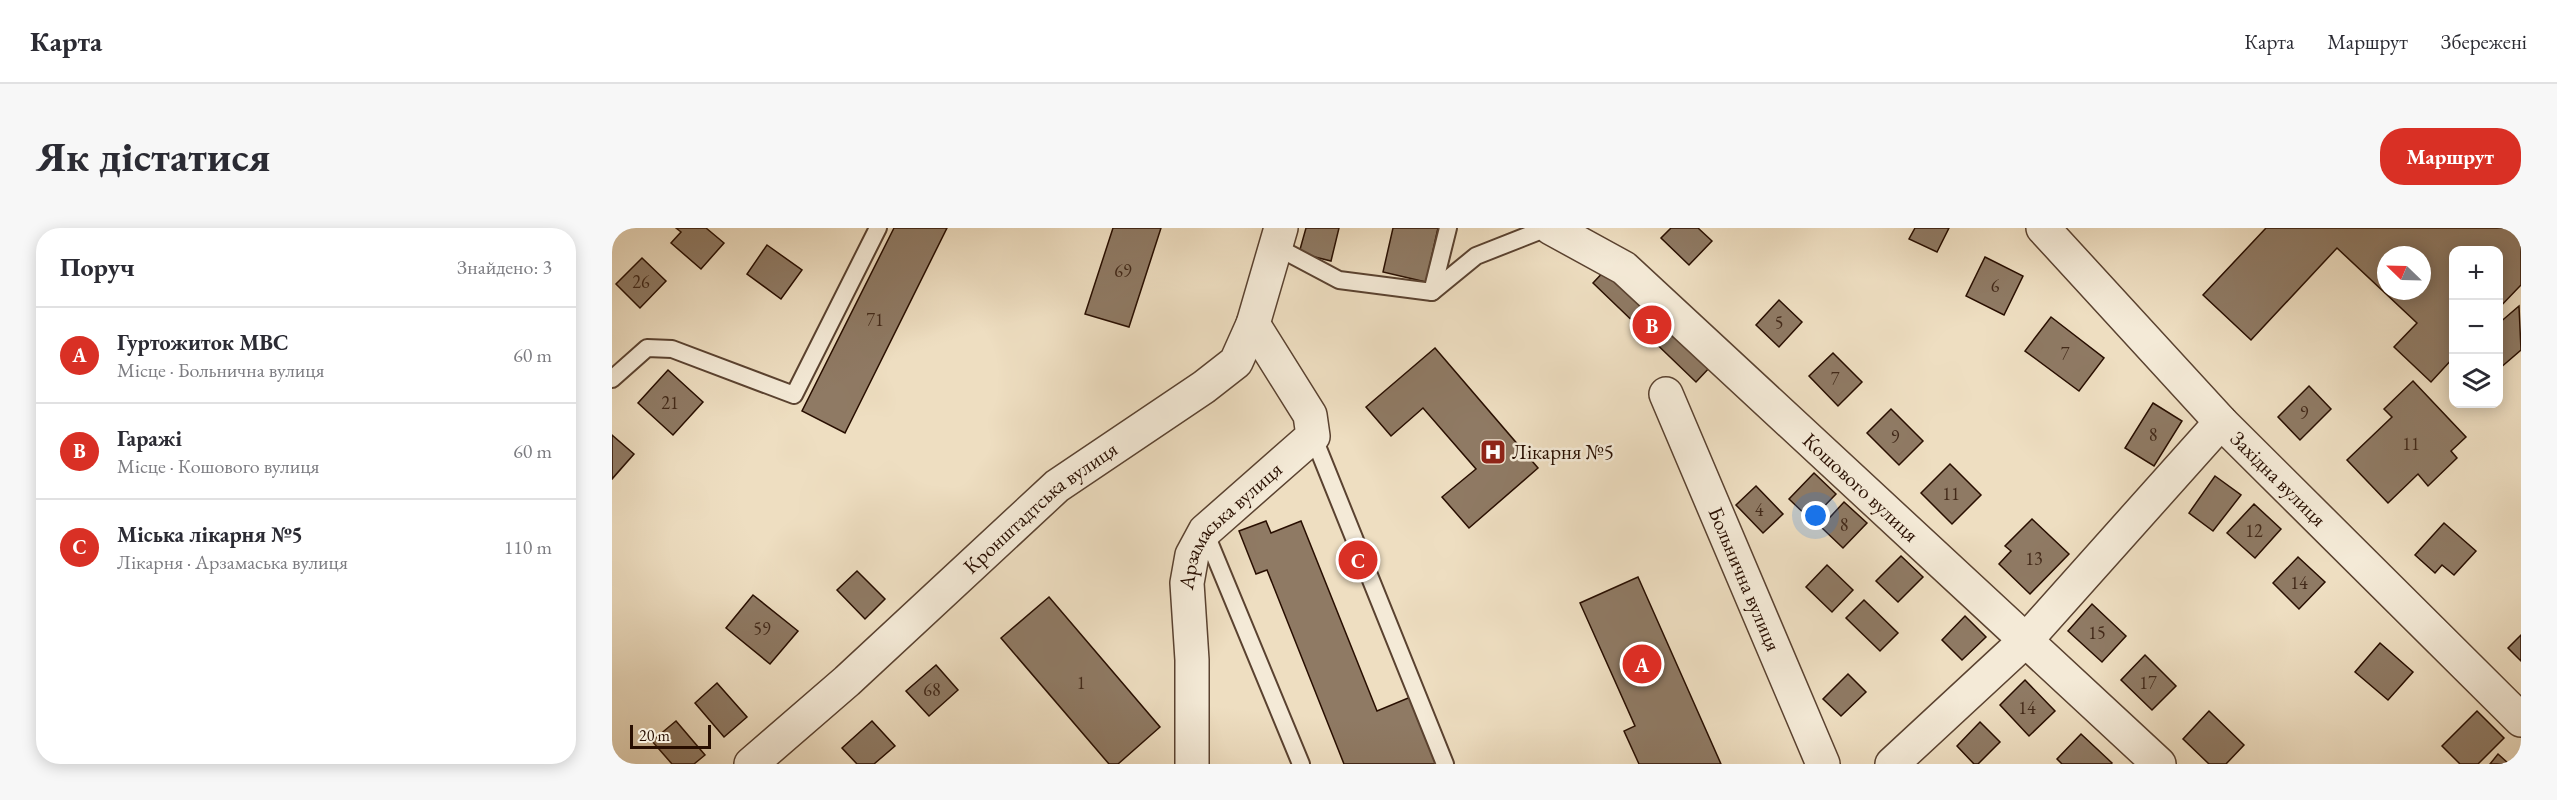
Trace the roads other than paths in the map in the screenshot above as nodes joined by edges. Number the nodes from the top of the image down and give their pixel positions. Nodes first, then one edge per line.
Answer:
1 (878, 228) edge
2 (1448, 228) edge
3 (1549, 228) edge
4 (2043, 228) edge
5 (1278, 237) edge
6 (1432, 292) junction
7 (1253, 324) junction
8 (612, 379) edge
9 (1666, 394) dead end
10 (2221, 422) junction
11 (1313, 436) junction
12 (1205, 531) junction
13 (2026, 639) junction
14 (2521, 720) edge
15 (752, 764) edge
16 (1192, 764) edge
17 (1301, 764) edge
18 (1445, 764) edge
19 (1823, 764) edge
20 (1892, 764) edge
21 (2158, 764) edge

1 - 8 lane
2 - 6 lane
3 - 6 lane
3 - 13 street, Кошового вулиця
4 - 10 street, Західна вулиця
5 - 6 lane
5 - 7 street, Кронштадтська вулиця
7 - 11 street
7 - 15 street, Кронштадтська вулиця
9 - 19 street, Больнична вулиця
10 - 13 street
10 - 14 street, Західна вулиця
11 - 12 street, Арзамаська вулиця
11 - 18 lane
12 - 16 street, Арзамаська вулиця
12 - 17 lane
13 - 20 street
13 - 21 street, Кошового вулиця

